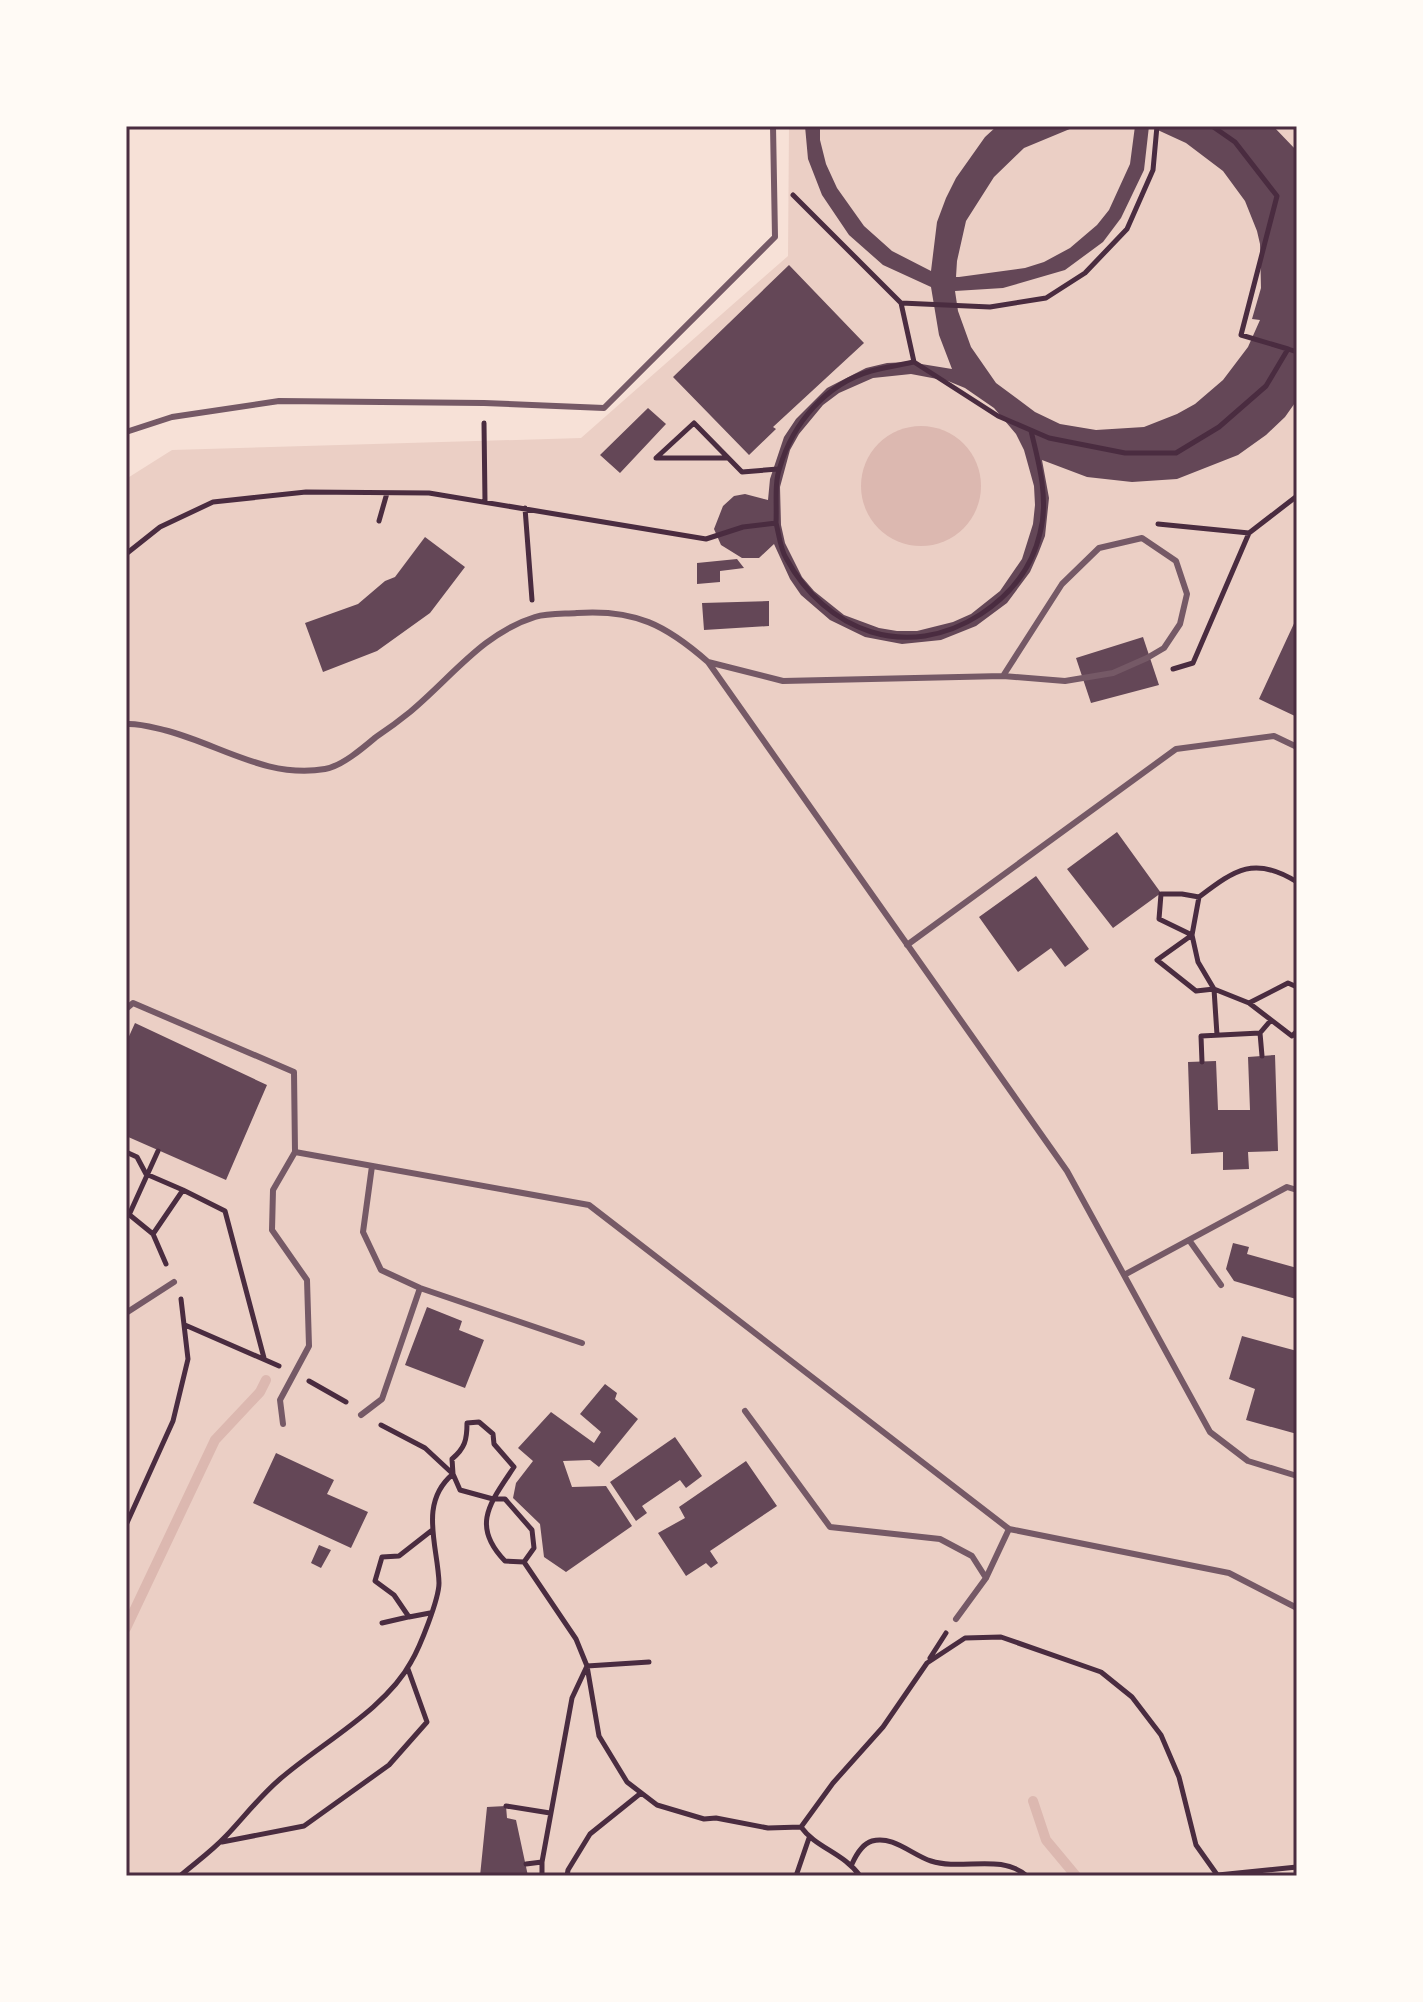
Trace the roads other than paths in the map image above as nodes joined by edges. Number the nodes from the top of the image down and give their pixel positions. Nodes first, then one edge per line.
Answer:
1 (773, 126) edge
2 (126, 432) edge
3 (708, 662) junction
4 (1003, 676) junction
5 (126, 724) edge
6 (1297, 747) edge
7 (907, 945) junction
8 (126, 1009) edge
9 (295, 1152) junction
10 (372, 1166) junction
11 (1297, 1190) edge
12 (1189, 1240) junction
13 (1124, 1275) junction
14 (174, 1282) road end
15 (1221, 1285) dead end
16 (420, 1288) junction
17 (126, 1313) edge
18 (582, 1343) dead end
19 (745, 1411) dead end
20 (361, 1415) road end
21 (283, 1424) dead end
22 (1297, 1476) edge
23 (1009, 1529) junction
24 (986, 1578) junction
25 (1297, 1608) edge
26 (956, 1619) road end

1 - 2 lane
3 - 4 lane
3 - 5 lane
3 - 7 lane
4 - 4 lane
6 - 7 lane
7 - 13 lane
8 - 9 lane
9 - 10 lane
9 - 21 lane
10 - 16 lane
10 - 23 lane
11 - 12 lane
12 - 13 lane
12 - 15 lane
13 - 22 lane
14 - 17 lane
16 - 18 lane
16 - 20 lane
19 - 24 lane
23 - 24 lane
23 - 25 lane
24 - 26 lane

